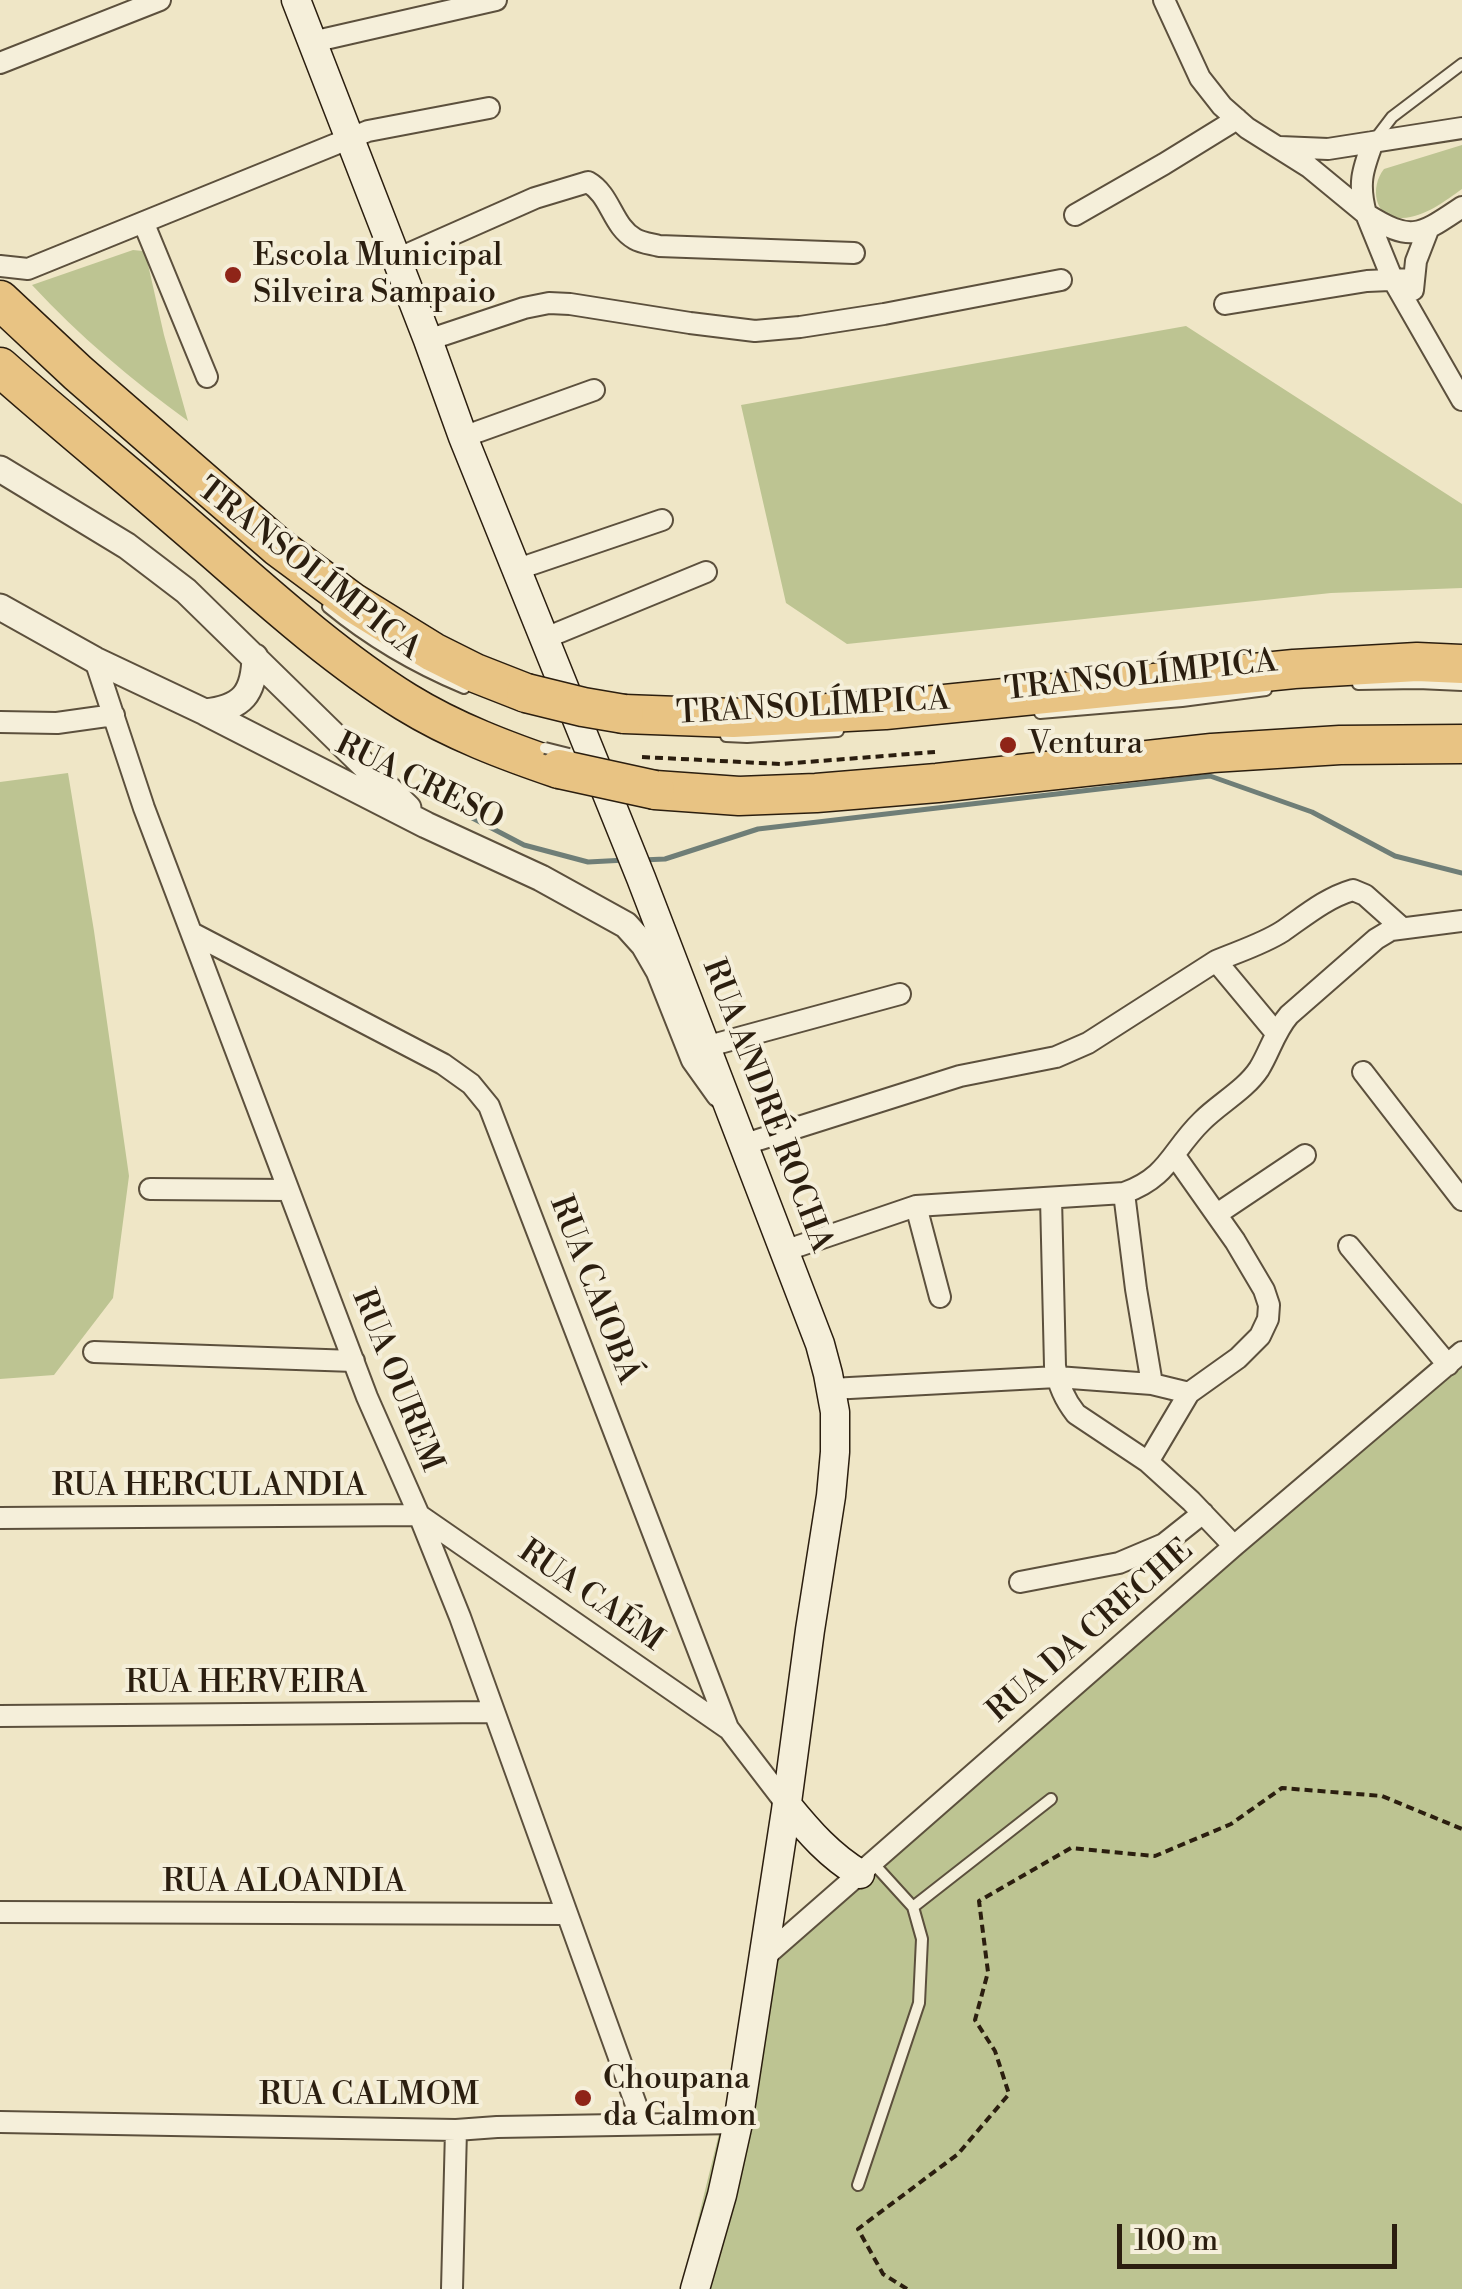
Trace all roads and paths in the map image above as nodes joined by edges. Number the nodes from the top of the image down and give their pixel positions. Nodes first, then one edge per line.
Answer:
1 (160, 0) edge
2 (298, 0) edge
3 (496, 0) edge
4 (1164, 0) edge
5 (312, 42) junction
6 (0, 62) edge
7 (1462, 64) edge
8 (489, 108) dead end
9 (1237, 119) junction
10 (1462, 128) edge
11 (349, 140) junction
12 (1372, 142) junction
13 (1278, 147) junction
14 (1462, 207) edge
15 (1366, 214) junction
16 (1074, 215) dead end
17 (144, 224) junction
18 (1428, 230) junction
19 (854, 252) dead end
20 (397, 260) junction
21 (0, 266) edge
22 (1403, 278) junction
23 (1061, 280) dead end
24 (0, 300) edge
25 (1225, 304) dead end
26 (428, 340) junction
27 (0, 367) edge
28 (207, 377) dead end
29 (594, 390) dead end
30 (1462, 400) edge
31 (0, 401) edge
32 (463, 437) junction
33 (0, 469) edge
34 (662, 520) dead end
35 (229, 563) junction
36 (516, 570) junction
37 (706, 572) dead end
38 (316, 597) dead end
39 (0, 607) edge
40 (543, 639) junction
41 (255, 656) junction
42 (95, 660) junction
43 (1462, 664) edge
44 (1347, 684) dead end
45 (1462, 686) edge
46 (1274, 689) dead end
47 (476, 692) dead end
48 (205, 712) junction
49 (1024, 714) dead end
50 (114, 715) junction
51 (608, 721) junction
52 (0, 722) edge
53 (572, 722) dead end
54 (857, 730) dead end
55 (710, 736) dead end
56 (530, 742) dead end
57 (1462, 744) edge
58 (935, 752) dead end
59 (1106, 752) dead end
60 (552, 759) junction
61 (706, 760) dead end
62 (1031, 760) dead end
63 (612, 764) dead end
64 (426, 825) junction
65 (1462, 921) edge
66 (1402, 928) junction
67 (192, 933) junction
68 (1216, 961) junction
69 (900, 994) dead end
70 (1276, 1033) junction
71 (704, 1047) junction
72 (1363, 1072) dead end
73 (725, 1102) junction
74 (742, 1146) junction
75 (1306, 1155) dead end
76 (1175, 1156) junction
77 (150, 1189) dead end
78 (288, 1190) junction
79 (1124, 1192) junction
80 (1051, 1198) junction
81 (1462, 1200) edge
82 (916, 1206) junction
83 (1217, 1214) junction
84 (1349, 1246) dead end
85 (784, 1250) junction
86 (940, 1297) dead end
87 (94, 1352) dead end
88 (1455, 1358) edge
89 (354, 1361) junction
90 (1057, 1377) junction
91 (1152, 1384) junction
92 (831, 1389) junction
93 (1189, 1393) junction
94 (1148, 1462) junction
95 (1203, 1513) junction
96 (419, 1515) junction
97 (0, 1518) edge
98 (1234, 1546) junction
99 (1020, 1582) dead end
100 (492, 1712) junction
101 (0, 1716) edge
102 (728, 1728) junction
103 (1052, 1799) dead end
104 (787, 1805) junction
105 (1462, 1829) edge
106 (867, 1869) junction
107 (913, 1907) junction
108 (0, 1912) edge
109 (567, 1914) junction
110 (762, 1959) junction
111 (0, 2122) edge
112 (738, 2123) junction
113 (643, 2124) junction
114 (456, 2130) junction
115 (858, 2185) dead end
116 (452, 2289) edge
117 (695, 2289) edge
118 (907, 2289) edge

1 - 6 street
2 - 5 main road, RUA ANDRÉ ROCHA
3 - 5 street
4 - 9 street
5 - 11 main road, RUA ANDRÉ ROCHA
7 - 12 lane
8 - 11 street
9 - 13 street
9 - 16 street
10 - 12 street
11 - 17 street
11 - 20 main road, RUA ANDRÉ ROCHA
12 - 13 street
12 - 15 street
13 - 15 street
14 - 18 street
15 - 18 street
15 - 22 street
17 - 21 street
17 - 28 street
18 - 22 street
19 - 20 street
20 - 26 main road, RUA ANDRÉ ROCHA
22 - 25 street
22 - 30 street
23 - 26 street
24 - 51 highway, TRANSOLÍMPICA, bridge
26 - 32 main road, RUA ANDRÉ ROCHA
27 - 35 highway, TRANSOLÍMPICA
29 - 32 street
31 - 35 highway
32 - 36 main road, RUA ANDRÉ ROCHA
33 - 41 street
34 - 36 street
35 - 60 highway, TRANSOLÍMPICA
36 - 40 main road, RUA ANDRÉ ROCHA
37 - 40 street
38 - 47 lane, TRANSOLÍMPICA
39 - 42 street, RUA CRESO
40 - 71 main road, RUA ANDRÉ ROCHA
41 - 48 street
41 - 64 street
42 - 48 street, RUA CRESO
42 - 50 street, RUA OUREM
43 - 51 highway, TRANSOLÍMPICA
44 - 45 lane
46 - 49 lane, TRANSOLÍMPICA
48 - 64 street, RUA CRESO
50 - 52 street
50 - 67 street, RUA OUREM
51 - 53 lane
54 - 55 lane, TRANSOLÍMPICA
56 - 60 lane
57 - 60 highway, TRANSOLÍMPICA, bridge
58 - 61 path
59 - 62 lane
60 - 63 lane, bridge
64 - 73 street, RUA CRESO
65 - 66 street
66 - 68 street
66 - 70 street
67 - 78 street, RUA OUREM
67 - 102 street, RUA CAIOBÁ
68 - 70 street
68 - 74 street
69 - 71 street
70 - 76 street
71 - 73 main road, RUA ANDRÉ ROCHA
72 - 81 street
73 - 74 main road, RUA ANDRÉ ROCHA
74 - 85 main road, RUA ANDRÉ ROCHA
75 - 83 street
76 - 79 street
76 - 83 street
77 - 78 street
78 - 89 street, RUA OUREM
79 - 80 street
79 - 91 street
80 - 82 street
80 - 90 street
82 - 85 street
82 - 86 street
83 - 93 street
84 - 88 street
85 - 92 main road, RUA ANDRÉ ROCHA
87 - 89 street
88 - 98 street, RUA DA CRECHE
89 - 96 street, RUA OUREM
90 - 91 street
90 - 92 street
90 - 94 street
91 - 93 street
92 - 104 main road, RUA ANDRÉ ROCHA
93 - 94 street
94 - 95 street
95 - 98 street
95 - 99 street
96 - 97 street, RUA HERCULANDIA
96 - 100 street, RUA OUREM
96 - 102 street, RUA CAÉM
98 - 106 street, RUA DA CRECHE
100 - 101 street, RUA HERVEIRA
100 - 109 street, RUA OUREM
102 - 104 street, RUA CAIOBÁ
103 - 107 lane
104 - 106 main road
104 - 110 main road, RUA ANDRÉ ROCHA
105 - 118 path
106 - 107 lane
106 - 110 street, RUA DA CRECHE
107 - 115 lane
108 - 109 street, RUA ALOANDIA
109 - 113 street, RUA OUREM
110 - 112 main road, RUA ANDRÉ ROCHA
111 - 114 street, RUA CALMOM
112 - 113 street, RUA CALMOM
112 - 117 main road, RUA ANDRÉ ROCHA
113 - 114 street, RUA CALMOM
114 - 116 street

